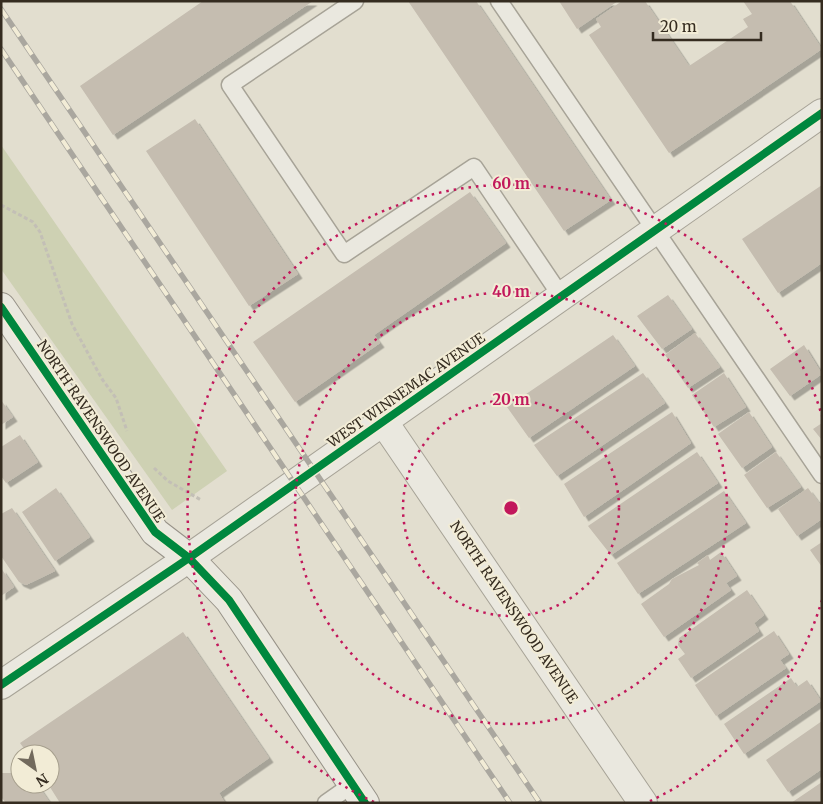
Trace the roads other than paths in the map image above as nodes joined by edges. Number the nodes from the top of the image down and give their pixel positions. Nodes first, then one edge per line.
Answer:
1 (355, 1) edge
2 (499, 1) edge
3 (822, 113) edge
4 (656, 229) junction
5 (561, 296) junction
6 (1, 307) edge
7 (384, 421) junction
8 (822, 475) edge
9 (188, 558) junction
10 (1, 685) edge
11 (359, 793) edge
12 (326, 803) edge
13 (643, 803) edge

1 - 5 lane
2 - 4 lane
3 - 4 street, WEST WINNEMAC AVENUE
4 - 5 street, WEST WINNEMAC AVENUE
4 - 8 lane
5 - 7 street, WEST WINNEMAC AVENUE
6 - 9 street, NORTH RAVENSWOOD AVENUE
7 - 9 street, WEST WINNEMAC AVENUE
7 - 13 street, NORTH RAVENSWOOD AVENUE
9 - 10 street, WEST WINNEMAC AVENUE
9 - 11 street, NORTH RAVENSWOOD AVENUE
11 - 12 lane

